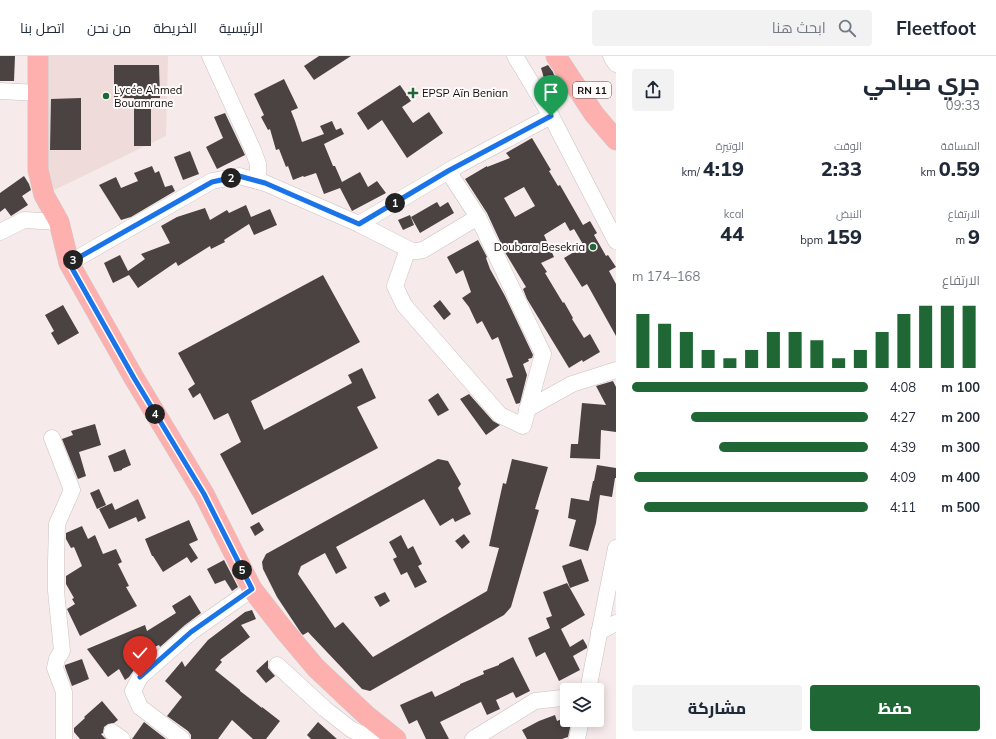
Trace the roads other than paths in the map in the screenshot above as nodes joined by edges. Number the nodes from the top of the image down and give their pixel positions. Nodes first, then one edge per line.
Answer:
1 (38, 56) edge
2 (210, 56) edge
3 (515, 56) edge
4 (556, 56) edge
5 (570, 56) edge
6 (611, 56) edge
7 (616, 64) edge
8 (0, 91) edge
9 (38, 93) junction
10 (551, 116) junction
11 (616, 123) edge
12 (616, 140) edge
13 (448, 171) junction
14 (258, 181) junction
15 (478, 217) junction
16 (59, 222) junction
17 (359, 224) junction
18 (0, 232) edge
19 (616, 241) edge
20 (408, 249) junction
21 (69, 263) junction
22 (616, 370) edge
23 (527, 409) junction
24 (52, 438) dead end
25 (616, 548) edge
26 (252, 589) junction
27 (616, 623) edge
28 (599, 632) junction
29 (277, 664) dead end
30 (589, 683) edge
31 (560, 698) edge
32 (580, 727) edge
33 (64, 739) edge
34 (182, 739) edge
35 (395, 739) edge
36 (473, 739) edge
37 (577, 739) edge

1 - 9 main road
2 - 14 street
3 - 10 street
4 - 12 main road, RN 11
5 - 11 main road, RN 11
6 - 7 street
8 - 9 street
9 - 16 main road
10 - 13 street
10 - 19 street
13 - 15 street
13 - 17 street
14 - 17 street
14 - 21 street
15 - 20 street
15 - 23 street
16 - 18 street
16 - 21 main road
17 - 20 street
20 - 23 street
21 - 26 main road
22 - 23 street
24 - 33 street
25 - 28 street
26 - 34 street
26 - 35 main road
27 - 28 street
28 - 30 street
29 - 35 street
31 - 36 street
32 - 37 street

